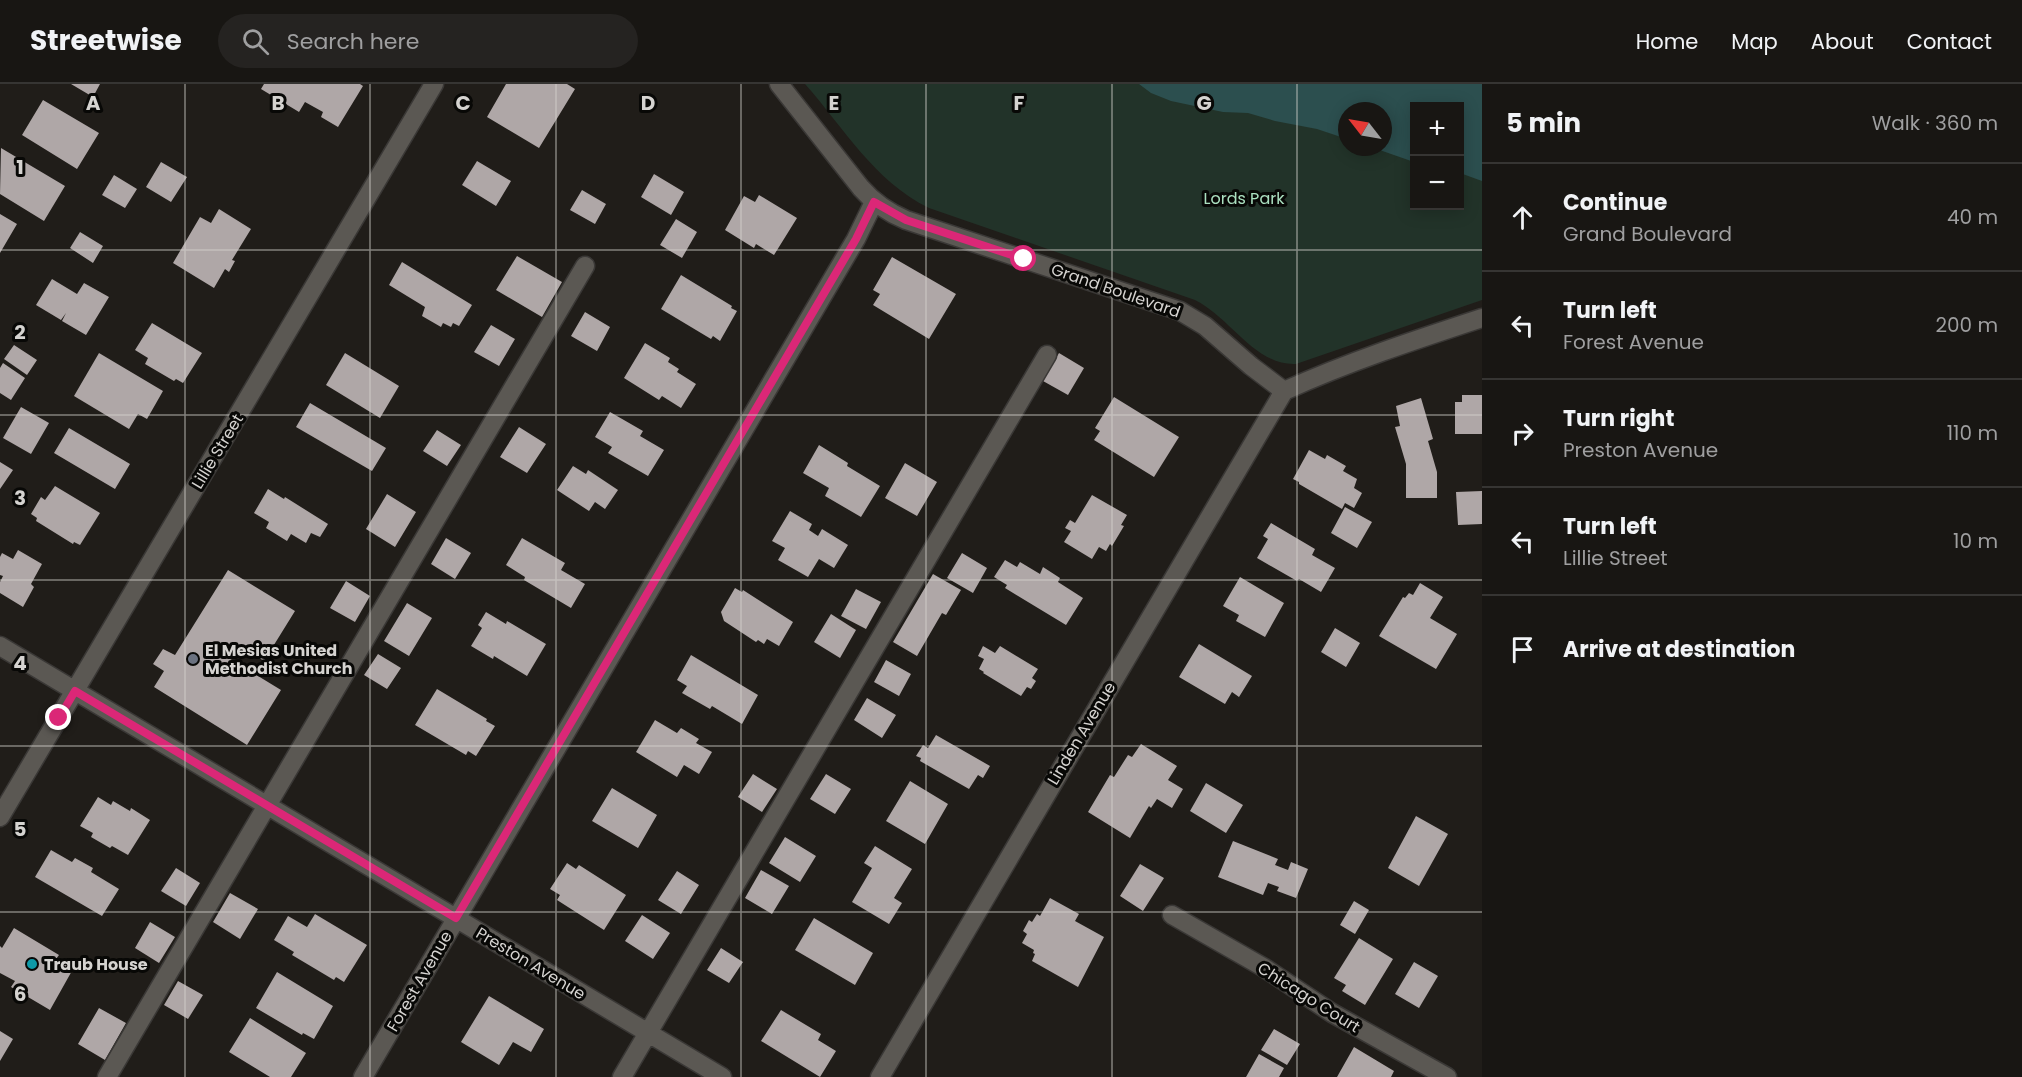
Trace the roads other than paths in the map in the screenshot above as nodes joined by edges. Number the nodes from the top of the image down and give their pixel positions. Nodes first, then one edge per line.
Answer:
1 (434, 84) edge
2 (779, 84) edge
3 (874, 202) junction
4 (585, 266) dead end
5 (1482, 318) edge
6 (1047, 355) dead end
7 (1284, 391) junction
8 (0, 646) edge
9 (75, 691) junction
10 (267, 806) junction
11 (0, 817) edge
12 (1172, 915) dead end
13 (456, 918) junction
14 (648, 1033) junction
15 (106, 1077) edge
16 (363, 1077) edge
17 (622, 1077) edge
18 (722, 1077) edge
19 (880, 1077) edge
20 (1447, 1077) edge

1 - 9 street, Lillie Street
2 - 3 street, Grand Boulevard
3 - 7 street, Grand Boulevard
3 - 13 street, Forest Avenue
4 - 10 street
5 - 7 street
6 - 14 street
7 - 19 street, Linden Avenue
8 - 9 street, Preston Avenue
9 - 10 street, Preston Avenue
9 - 11 street, Lillie Street
10 - 13 street, Preston Avenue
10 - 15 street
12 - 20 street, Chicago Court
13 - 14 street, Preston Avenue
13 - 16 street, Forest Avenue
14 - 17 street
14 - 18 street, Preston Avenue

